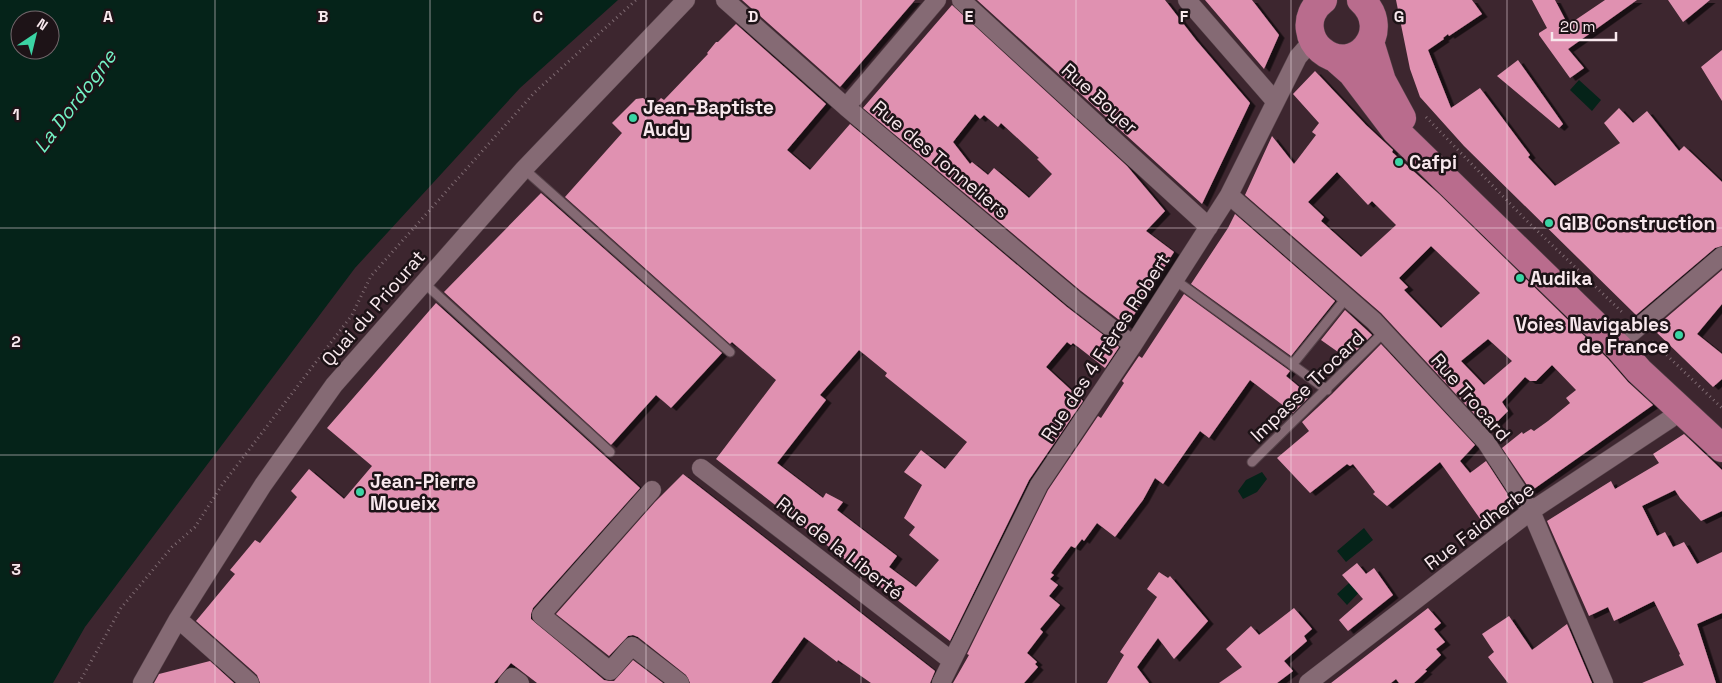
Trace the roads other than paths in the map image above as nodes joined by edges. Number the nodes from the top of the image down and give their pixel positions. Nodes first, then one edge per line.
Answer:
1 (686, 0) edge
2 (725, 0) edge
3 (937, 0) edge
4 (961, 0) edge
5 (1187, 0) edge
6 (1323, 0) edge
7 (1361, 0) edge
8 (1313, 40) junction
9 (1370, 42) junction
10 (1335, 58) junction
11 (1275, 101) junction
12 (846, 107) junction
13 (524, 169) junction
14 (1229, 195) junction
15 (1209, 227) junction
16 (1722, 256) edge
17 (1174, 280) junction
18 (423, 282) junction
19 (1347, 298) junction
20 (1384, 332) junction
21 (1633, 332) junction
22 (1133, 345) junction
23 (730, 352) dead end
24 (1292, 365) junction
25 (1327, 390) junction
26 (1681, 410) junction
27 (1722, 431) edge
28 (1722, 448) edge
29 (610, 452) dead end
30 (1252, 462) dead end
31 (702, 468) dead end
32 (652, 490) dead end
33 (1531, 511) junction
34 (178, 618) junction
35 (952, 662) junction
36 (142, 683) edge
37 (250, 683) edge
38 (507, 683) edge
39 (520, 683) edge
40 (680, 683) edge
41 (942, 683) edge
42 (1308, 683) edge
43 (1604, 683) edge

1 - 13 street, Quai du Priourat
2 - 12 street, Rue des Tonneliers
3 - 12 street
4 - 15 street, Rue Boyer
5 - 11 street
6 - 8 main road
7 - 9 main road
8 - 10 main road
8 - 11 street, Rue des 4 Frères Robert
9 - 10 main road
9 - 21 main road
10 - 26 main road
11 - 14 street, Rue des 4 Frères Robert
12 - 22 street, Rue des Tonneliers
13 - 18 street, Quai du Priourat
13 - 23 lane
14 - 15 street, Rue des 4 Frères Robert
14 - 19 street, Rue Trocard
15 - 17 street, Rue des 4 Frères Robert
16 - 21 street
17 - 22 street, Rue des 4 Frères Robert
17 - 24 lane
18 - 29 lane
18 - 34 street, Quai du Priourat
19 - 20 street, Rue Trocard
19 - 24 lane
20 - 25 lane, Impasse Trocard
20 - 33 street, Rue Trocard
21 - 27 main road
22 - 35 street, Rue des 4 Frères Robert
24 - 25 lane
25 - 30 lane, Impasse Trocard
26 - 28 main road
26 - 33 street, Rue Faidherbe
31 - 35 street, Rue de la Liberté
32 - 40 street
33 - 42 street, Rue Faidherbe
33 - 43 street, Rue Trocard
34 - 36 street, Quai du Priourat
34 - 37 street
35 - 41 street, Rue des 4 Frères Robert
38 - 39 street

